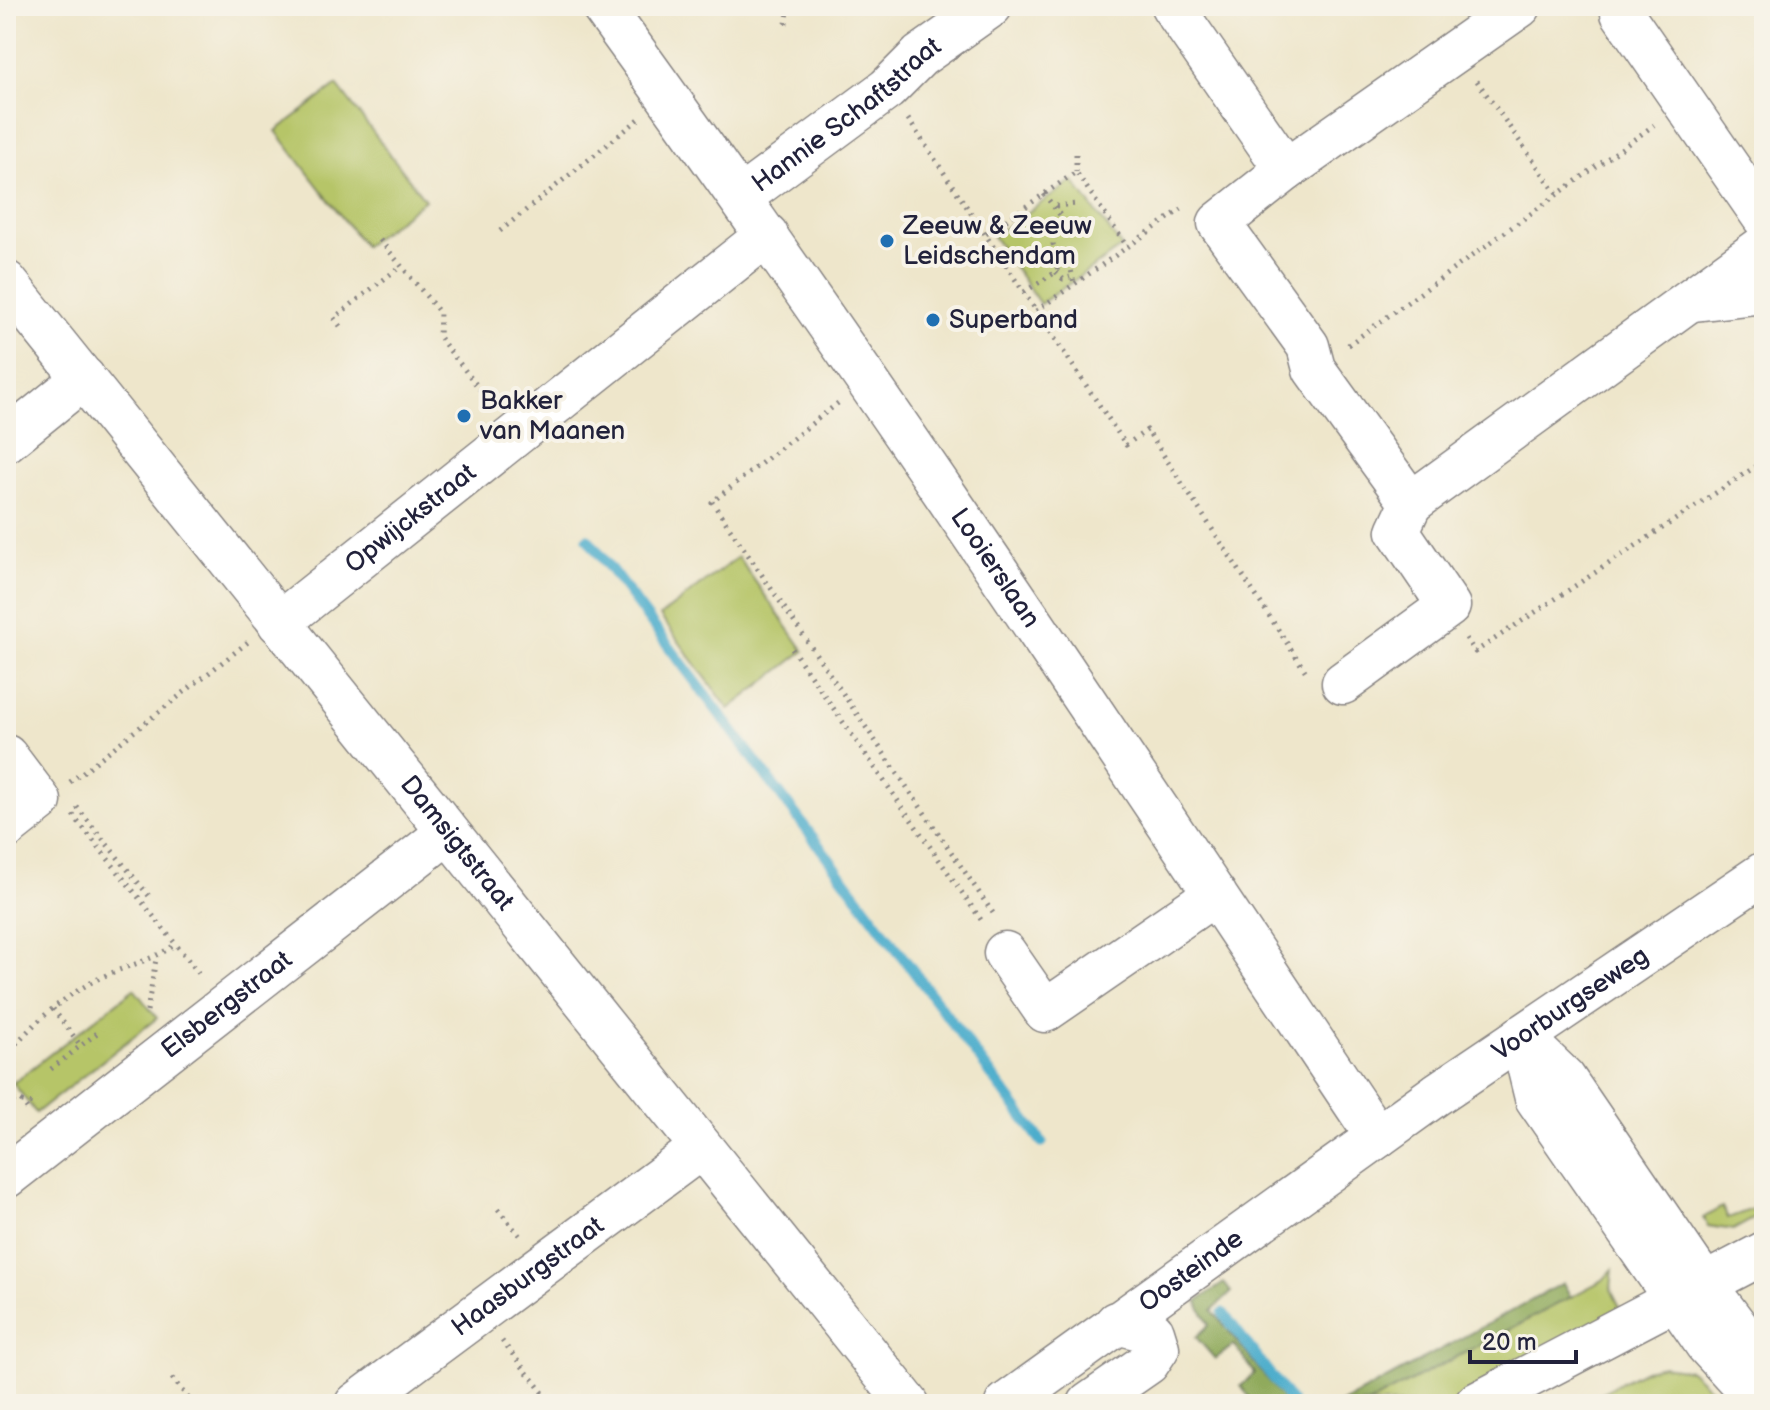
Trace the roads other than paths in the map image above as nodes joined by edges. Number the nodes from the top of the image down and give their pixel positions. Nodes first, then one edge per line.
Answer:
1 (602, 6) edge
2 (991, 6) edge
3 (1172, 6) edge
4 (1520, 6) edge
5 (1622, 6) edge
6 (1286, 170) junction
7 (741, 197) junction
8 (1764, 218) edge
9 (767, 235) junction
10 (1764, 246) edge
11 (6, 282) edge
12 (1764, 292) edge
13 (1690, 301) junction
14 (84, 378) junction
15 (6, 441) edge
16 (1411, 503) junction
17 (279, 623) junction
18 (1343, 683) road end
19 (6, 756) edge
20 (6, 828) edge
21 (447, 833) junction
22 (1764, 873) edge
23 (1215, 894) junction
24 (1004, 940) road end
25 (1521, 1037) junction
26 (1377, 1137) junction
27 (701, 1148) junction
28 (6, 1177) edge
29 (1764, 1253) edge
30 (1691, 1293) junction
31 (1116, 1323) junction
32 (1764, 1363) edge
33 (1018, 1400) edge
34 (356, 1404) edge
35 (908, 1404) edge
36 (1089, 1404) edge
37 (1476, 1404) edge
38 (1761, 1404) edge

1 - 7 street, Looierslaan
2 - 7 street, Hannie Schaftstraat
3 - 6 street
4 - 6 street
5 - 8 street
6 - 16 street
7 - 9 street, Looierslaan
9 - 17 street, Opwijckstraat
9 - 23 street, Looierslaan
10 - 13 street
11 - 14 street, Damsigtstraat
12 - 13 street
13 - 16 street
14 - 15 street
14 - 17 street, Damsigtstraat
16 - 18 street
17 - 21 street, Damsigtstraat
19 - 20 street
21 - 27 street, Damsigtstraat
21 - 28 street, Elsbergstraat
22 - 25 street, Voorburgseweg
23 - 24 street
23 - 26 street, Looierslaan
25 - 26 street, Voorburgseweg
25 - 30 street
26 - 31 street, Oosteinde
27 - 34 street, Haasburgstraat
27 - 35 street, Damsigtstraat
29 - 30 street
30 - 32 street
30 - 37 street
30 - 38 street
31 - 33 street, Oosteinde
31 - 36 street

